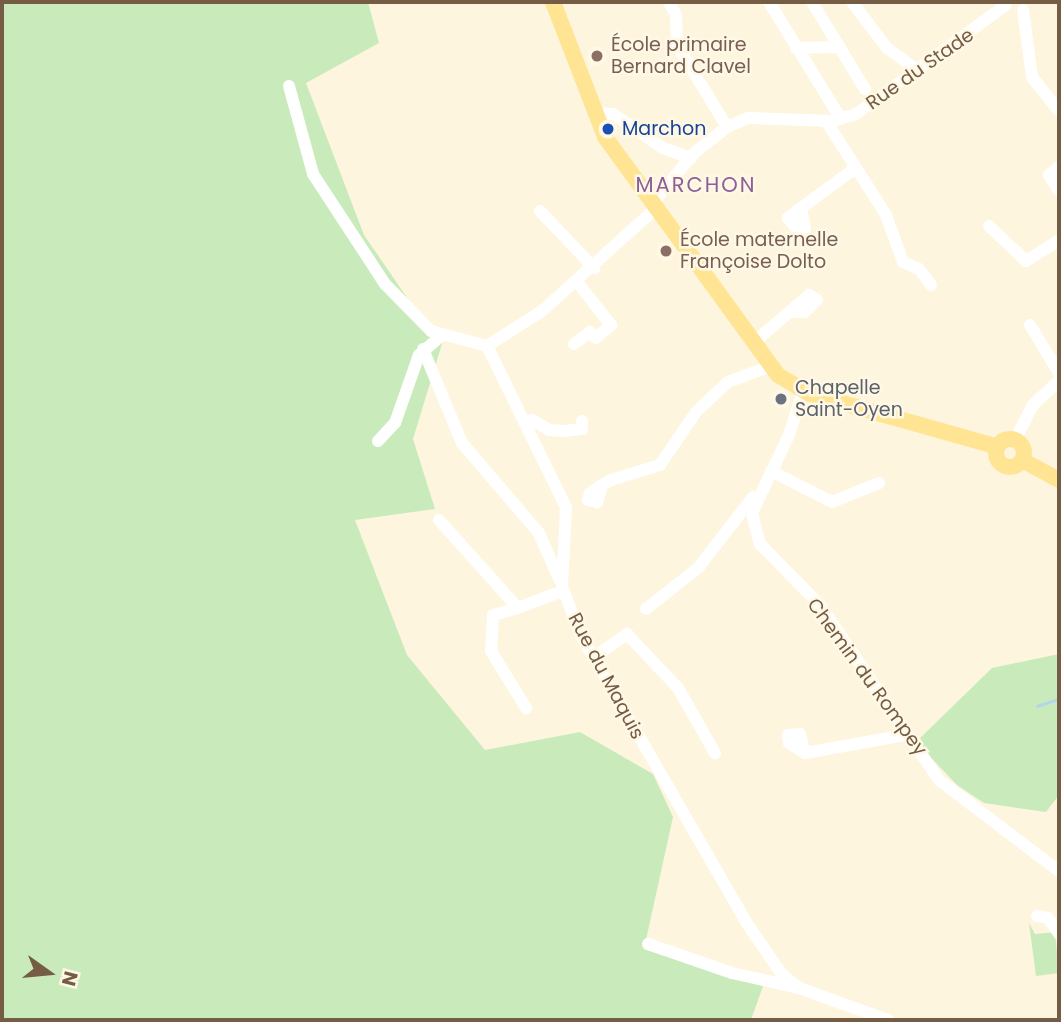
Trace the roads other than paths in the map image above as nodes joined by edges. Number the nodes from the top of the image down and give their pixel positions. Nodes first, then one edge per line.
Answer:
1 (553, 2) edge
2 (669, 2) edge
3 (769, 2) edge
4 (830, 2) edge
5 (852, 2) edge
6 (1006, 3) edge
7 (815, 6) edge
8 (1026, 6) edge
9 (840, 47) junction
10 (796, 48) junction
11 (917, 69) junction
12 (289, 86) dead end
13 (865, 89) dead end
14 (1059, 111) edge
15 (594, 113) junction
16 (841, 119) junction
17 (826, 121) junction
18 (727, 127) junction
19 (691, 158) junction
20 (1059, 167) edge
21 (853, 170) junction
22 (1059, 191) edge
23 (654, 206) junction
24 (801, 208) dead end
25 (540, 211) dead end
26 (989, 226) dead end
27 (1059, 240) edge
28 (594, 268) junction
29 (577, 282) junction
30 (931, 285) dead end
31 (793, 312) dead end
32 (1030, 325) dead end
33 (441, 336) junction
34 (753, 343) junction
35 (574, 344) dead end
36 (487, 346) junction
37 (423, 349) junction
38 (771, 366) junction
39 (1059, 373) edge
40 (1059, 381) edge
41 (803, 391) junction
42 (582, 421) dead end
43 (526, 424) junction
44 (1015, 440) junction
45 (379, 441) dead end
46 (998, 447) junction
47 (1022, 460) junction
48 (771, 471) junction
49 (1059, 480) edge
50 (879, 483) dead end
51 (602, 485) dead end
52 (760, 488) junction
53 (439, 520) dead end
54 (562, 589) junction
55 (518, 608) junction
56 (646, 609) dead end
57 (593, 658) junction
58 (526, 708) dead end
59 (906, 735) junction
60 (715, 753) dead end
61 (805, 753) dead end
62 (1059, 871) edge
63 (1037, 916) dead end
64 (1059, 934) edge
65 (648, 944) dead end
66 (799, 988) junction
67 (888, 1020) edge

1 - 15 main road
2 - 18 street
3 - 10 street
4 - 7 street
5 - 11 street
6 - 8 street
6 - 11 street, Rue du Stade
7 - 9 street
8 - 14 street
9 - 10 street
9 - 13 street
10 - 16 street
11 - 16 street, Rue du Stade
12 - 33 street
15 - 19 street
15 - 23 main road
16 - 17 street, Rue du Stade
17 - 18 street, Rue du Stade
17 - 21 street
18 - 19 street, Rue du Stade
19 - 23 street, Rue du Stade
20 - 22 street
21 - 24 street
21 - 30 street
23 - 28 street
23 - 34 main road
25 - 28 street
26 - 27 street
28 - 29 street
29 - 35 street
29 - 36 street
31 - 34 street
32 - 39 street
33 - 36 street
33 - 37 street
34 - 38 main road
36 - 43 street, Rue du Maquis
37 - 45 street
37 - 54 street
38 - 41 main road
38 - 51 street
40 - 44 street
41 - 46 main road
41 - 48 street, Chemin du Rompey
42 - 43 street
43 - 54 street, Rue du Maquis
44 - 46 main road
44 - 47 main road
46 - 47 main road
47 - 49 main road
48 - 50 street
48 - 52 street, Chemin du Rompey
52 - 56 street
52 - 59 street, Chemin du Rompey
53 - 55 street
54 - 55 street
54 - 57 street, Rue du Maquis
55 - 58 street
57 - 60 street
57 - 66 street, Rue du Maquis
59 - 61 street
59 - 62 street, Chemin du Rompey
63 - 64 street
65 - 66 street
66 - 67 street

